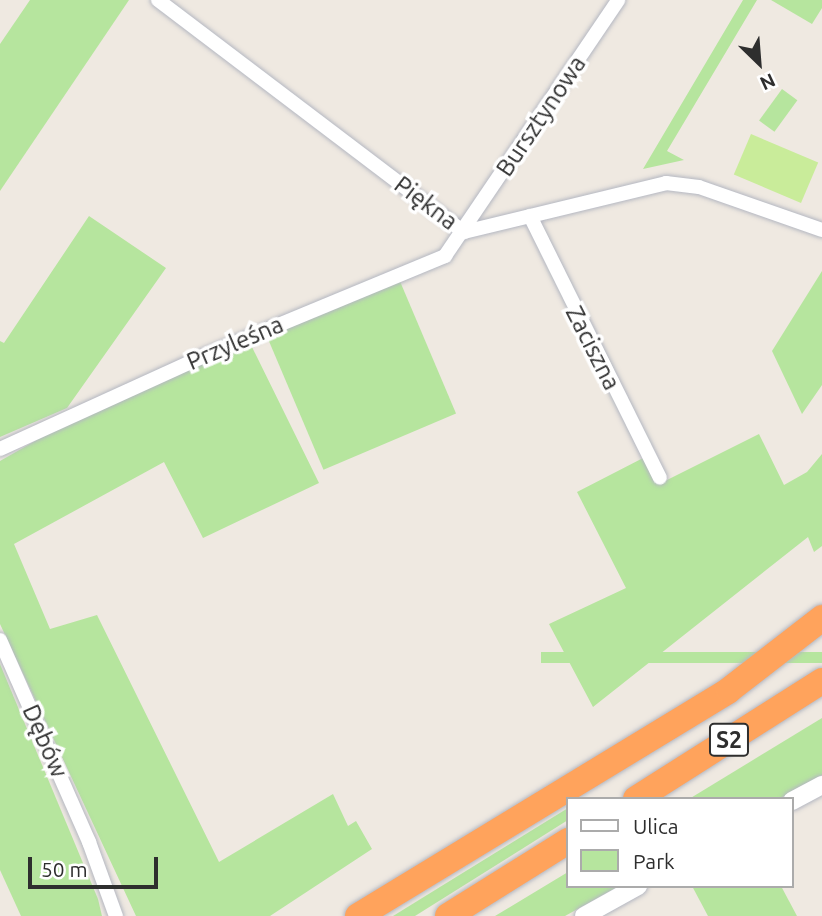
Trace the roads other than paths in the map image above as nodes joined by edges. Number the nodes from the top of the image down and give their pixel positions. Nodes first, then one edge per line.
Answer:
1 (158, 0) edge
2 (618, 0) edge
3 (530, 216) junction
4 (822, 230) edge
5 (464, 232) junction
6 (0, 449) edge
7 (660, 478) dead end
8 (822, 618) edge
9 (822, 632) edge
10 (0, 640) edge
11 (822, 681) edge
12 (729, 690) junction
13 (822, 785) edge
14 (639, 797) edge
15 (794, 800) edge
16 (566, 842) edge
17 (634, 888) edge
18 (116, 916) edge
19 (358, 916) edge
20 (448, 916) edge
21 (584, 916) edge

1 - 5 street, Piękna
2 - 5 street, Bursztynowa
3 - 4 street, Piękna
3 - 5 street, Piękna
3 - 7 street, Zaciszna
5 - 6 street, Przyleśna
8 - 12 highway
9 - 12 highway, S2
10 - 18 street, Dębów
11 - 14 highway, S2
12 - 19 highway, S2
13 - 15 street
16 - 20 highway
17 - 21 street

